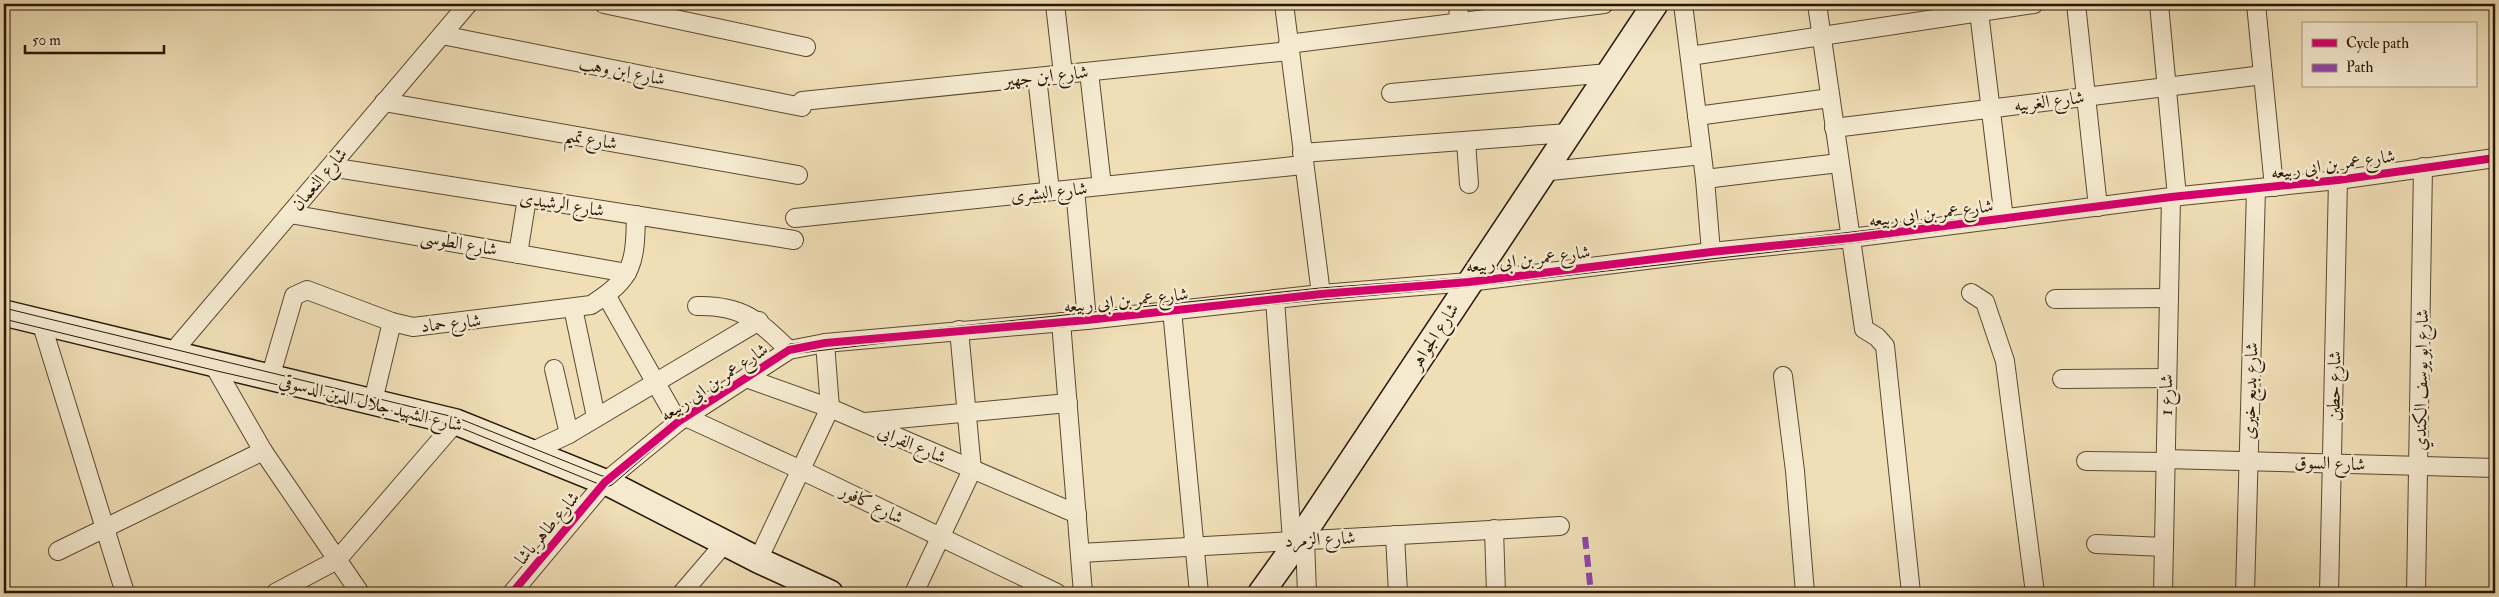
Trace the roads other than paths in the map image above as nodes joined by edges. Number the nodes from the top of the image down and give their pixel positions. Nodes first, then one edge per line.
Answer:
1 (468, 4) edge
2 (604, 4) edge
3 (1055, 4) edge
4 (1284, 4) edge
5 (1459, 4) edge
6 (1604, 4) edge
7 (1654, 4) edge
8 (1683, 4) edge
9 (1816, 4) edge
10 (2034, 4) edge
11 (2076, 4) edge
12 (2159, 4) edge
13 (2256, 4) edge
14 (1978, 8) edge
15 (1520, 9) edge
16 (1458, 22) junction
17 (442, 35) junction
18 (1821, 36) junction
19 (806, 47) dead end
20 (1288, 48) junction
21 (1690, 56) junction
22 (1088, 72) junction
23 (1608, 73) junction
24 (1063, 74) junction
25 (2263, 75) junction
26 (1036, 77) junction
27 (2167, 86) junction
28 (1391, 93) dead end
29 (2086, 97) junction
30 (1830, 98) junction
31 (384, 102) junction
32 (802, 104) joint
33 (1990, 109) junction
34 (1697, 116) junction
35 (1834, 128) junction
36 (1568, 133) junction
37 (1466, 141) junction
38 (1702, 155) junction
39 (2495, 158) edge
40 (1302, 159) junction
41 (1839, 163) junction
42 (330, 167) junction
43 (2423, 167) junction
44 (1541, 172) junction
45 (798, 175) dead end
46 (1705, 179) junction
47 (2338, 180) junction
48 (1469, 184) dead end
49 (1102, 186) junction
50 (2274, 187) junction
51 (1075, 189) junction
52 (2256, 189) junction
53 (1050, 192) junction
54 (2174, 197) junction
55 (526, 198) junction
56 (2098, 207) junction
57 (290, 214) junction
58 (636, 215) junction
59 (795, 218) dead end
60 (2004, 219) junction
61 (794, 240) dead end
62 (1851, 241) junction
63 (1711, 252) junction
64 (518, 254) junction
65 (627, 273) junction
66 (1469, 282) junction
67 (1971, 292) dead end
68 (1321, 294) junction
69 (606, 296) junction
70 (2169, 298) junction
71 (1275, 299) junction
72 (2055, 299) dead end
73 (697, 306) dead end
74 (574, 308) junction
75 (1172, 310) junction
76 (4, 313) edge
77 (1087, 320) junction
78 (759, 321) junction
79 (41, 322) junction
80 (392, 322) junction
81 (1061, 322) junction
82 (959, 330) junction
83 (825, 343) junction
84 (790, 350) junction
85 (171, 354) junction
86 (213, 364) junction
87 (554, 369) dead end
88 (748, 376) junction
89 (1783, 376) dead end
90 (270, 378) junction
91 (2167, 378) junction
92 (2062, 379) dead end
93 (655, 382) junction
94 (373, 401) junction
95 (1068, 403) junction
96 (830, 408) junction
97 (967, 412) junction
98 (596, 417) junction
99 (683, 418) junction
100 (456, 422) junction
101 (862, 422) junction
102 (569, 434) junction
103 (263, 451) junction
104 (531, 452) junction
105 (2165, 461) junction
106 (2247, 461) junction
107 (2086, 462) dead end
108 (2332, 463) junction
109 (2420, 466) junction
110 (2495, 468) edge
111 (801, 470) junction
112 (972, 470) junction
113 (605, 482) junction
114 (1077, 514) junction
115 (1560, 526) dead end
116 (104, 530) junction
117 (1494, 530) junction
118 (1395, 535) junction
119 (941, 537) junction
120 (1299, 540) junction
121 (724, 544) junction
122 (2096, 544) dead end
123 (1194, 546) junction
124 (2164, 547) junction
125 (58, 551) dead end
126 (1080, 553) junction
127 (337, 560) junction
128 (758, 560) junction
129 (125, 593) edge
130 (274, 593) edge
131 (360, 593) edge
132 (512, 593) edge
133 (682, 593) edge
134 (830, 593) edge
135 (914, 593) edge
136 (1057, 593) edge
137 (1083, 593) edge
138 (1199, 593) edge
139 (1261, 593) edge
140 (1307, 593) edge
141 (1398, 593) edge
142 (1496, 593) edge
143 (1805, 593) edge
144 (1911, 593) edge
145 (2036, 593) edge
146 (2163, 593) edge
147 (2245, 593) edge
148 (2329, 593) edge
149 (2416, 593) edge

1 - 17 street, شارع النعمان
2 - 19 street
3 - 24 street
4 - 20 street
5 - 16 street
6 - 15 street, شارع ابن جهير
7 - 23 main road, شارع الجواهر
8 - 21 street
9 - 18 street
10 - 14 street
11 - 29 street
12 - 27 street, شارع 1
13 - 25 street
14 - 18 street
14 - 33 street
15 - 16 street, شارع ابن جهير
16 - 20 street, شارع ابن جهير
17 - 31 street, شارع النعمان
17 - 32 street, شارع ابن وهب
18 - 21 street
18 - 30 street
20 - 22 street, شارع ابن جهير
20 - 40 street
21 - 34 street
22 - 24 street, شارع ابن جهير
22 - 49 street
23 - 28 street
23 - 36 main road, شارع الجواهر
24 - 26 street, شارع ابن جهير
25 - 27 street, شارع الغربيه
25 - 50 street
26 - 32 street, شارع ابن جهير
26 - 53 street
27 - 29 street, شارع الغربيه
27 - 54 street, شارع 1
29 - 33 street, شارع الغربيه
29 - 56 street
30 - 34 street
30 - 35 street
31 - 42 street, شارع النعمان
31 - 45 street, شارع تميم
33 - 35 street, شارع الغربيه
33 - 60 street
34 - 38 street
35 - 41 street
36 - 37 street, شارع البشرى
36 - 44 main road, شارع الجواهر
37 - 40 street, شارع البشرى
37 - 48 street
38 - 44 street
38 - 46 street
39 - 43 street, شارع عمر بن ابى ربيعه
40 - 49 street, شارع البشرى
40 - 68 street
41 - 46 street
41 - 62 street
42 - 55 street, شارع الرشيدى
42 - 57 street, شارع النعمان
43 - 47 street, شارع عمر بن ابى ربيعه
43 - 109 street, شارع ابو يوسف الكندي
44 - 66 main road, شارع الجواهر
46 - 63 street
47 - 50 street, شارع عمر بن ابى ربيعه
47 - 108 street, شارع حطين
49 - 51 street, شارع البشرى
50 - 52 street, شارع عمر بن ابى ربيعه
51 - 53 street, شارع البشرى
51 - 77 street
52 - 54 street, شارع عمر بن ابى ربيعه
52 - 106 street, شارع بديع خيرى
53 - 59 street, شارع البشرى
54 - 56 street, شارع عمر بن ابى ربيعه
54 - 70 street, شارع 1
55 - 58 street, شارع الرشيدى
55 - 64 street
56 - 60 street, شارع عمر بن ابى ربيعه
57 - 64 street, شارع الطوسى
57 - 85 street, شارع النعمان
58 - 61 street, شارع الرشيدى
58 - 65 street, شارع حماد
60 - 62 street, شارع عمر بن ابى ربيعه
62 - 63 street, شارع عمر بن ابى ربيعه
62 - 144 street
63 - 66 street, شارع عمر بن ابى ربيعه
64 - 65 street, شارع الطوسى
65 - 69 street, شارع حماد
66 - 68 street, شارع عمر بن ابى ربيعه
66 - 120 main road, شارع الجواهر
67 - 145 street
68 - 71 street, شارع عمر بن ابى ربيعه
69 - 74 street, شارع حماد
69 - 93 street
70 - 72 street
70 - 91 street, شارع 1
71 - 75 street, شارع عمر بن ابى ربيعه
71 - 120 street
73 - 78 street
74 - 80 street, شارع حماد
74 - 98 street
75 - 77 street, شارع عمر بن ابى ربيعه
75 - 123 street
76 - 79 main road, شارع الشهيد جلال الدين الدسوقي
77 - 81 street, شارع عمر بن ابى ربيعه
78 - 84 street
78 - 93 street
79 - 85 main road, شارع الشهيد جلال الدين الدسوقي
79 - 116 street
80 - 90 street, شارع حماد
80 - 94 street
81 - 82 street, شارع عمر بن ابى ربيعه
81 - 95 street
82 - 83 street, شارع عمر بن ابى ربيعه
82 - 97 street
83 - 84 street, شارع عمر بن ابى ربيعه
83 - 96 street
84 - 88 street, شارع عمر بن ابى ربيعه
85 - 86 main road, شارع الشهيد جلال الدين الدسوقي
86 - 90 main road, شارع الشهيد جلال الدين الدسوقي
86 - 103 street
87 - 102 street
88 - 96 street, شارع الفرابى
88 - 99 street, شارع عمر بن ابى ربيعه
89 - 143 street
90 - 94 main road, شارع الشهيد جلال الدين الدسوقي
91 - 92 street
91 - 105 street, شارع 1
93 - 98 street
93 - 99 street
94 - 100 main road, شارع الشهيد جلال الدين الدسوقي
95 - 97 street
95 - 114 street
96 - 101 street, شارع الفرابى
96 - 111 street
97 - 101 street
97 - 112 street
98 - 102 street
99 - 111 street, شارع كافور
99 - 113 street, شارع عمر بن ابى ربيعه
100 - 104 main road, شارع الشهيد جلال الدين الدسوقي
100 - 127 street
101 - 112 street, شارع الفرابى
102 - 104 street
103 - 116 street
103 - 127 street
104 - 113 main road, شارع الشهيد جلال الدين الدسوقي
105 - 106 street, شارع السوق
105 - 107 street, شارع السوق
105 - 124 street, شارع 1
106 - 108 street, شارع السوق
106 - 147 street, شارع بديع خيرى
108 - 109 street, شارع السوق
108 - 148 street, شارع حطين
109 - 110 street, شارع السوق
109 - 149 street, شارع ابو يوسف الكندي
111 - 119 street, شارع كافور
111 - 128 street
112 - 114 street, شارع الفرابى
112 - 119 street
113 - 121 main road, شارع الشهيد جلال الدين الدسوقي
113 - 132 street, شارع طاهر باشا
114 - 126 street
115 - 117 street, شارع الزمرد
116 - 125 street
116 - 129 street
117 - 118 street, شارع الزمرد
117 - 142 street
118 - 120 street, شارع الزمرد
118 - 141 street
119 - 135 street
119 - 136 street, شارع كافور
120 - 123 street, شارع الزمرد
120 - 139 main road, شارع الجواهر
120 - 140 street
121 - 128 main road, شارع الشهيد جلال الدين الدسوقي
121 - 133 street
122 - 124 street
123 - 126 street, شارع الزمرد
123 - 138 street
124 - 146 street, شارع 1
126 - 137 street
127 - 130 street
127 - 131 street
128 - 134 main road, شارع الشهيد جلال الدين الدسوقي

